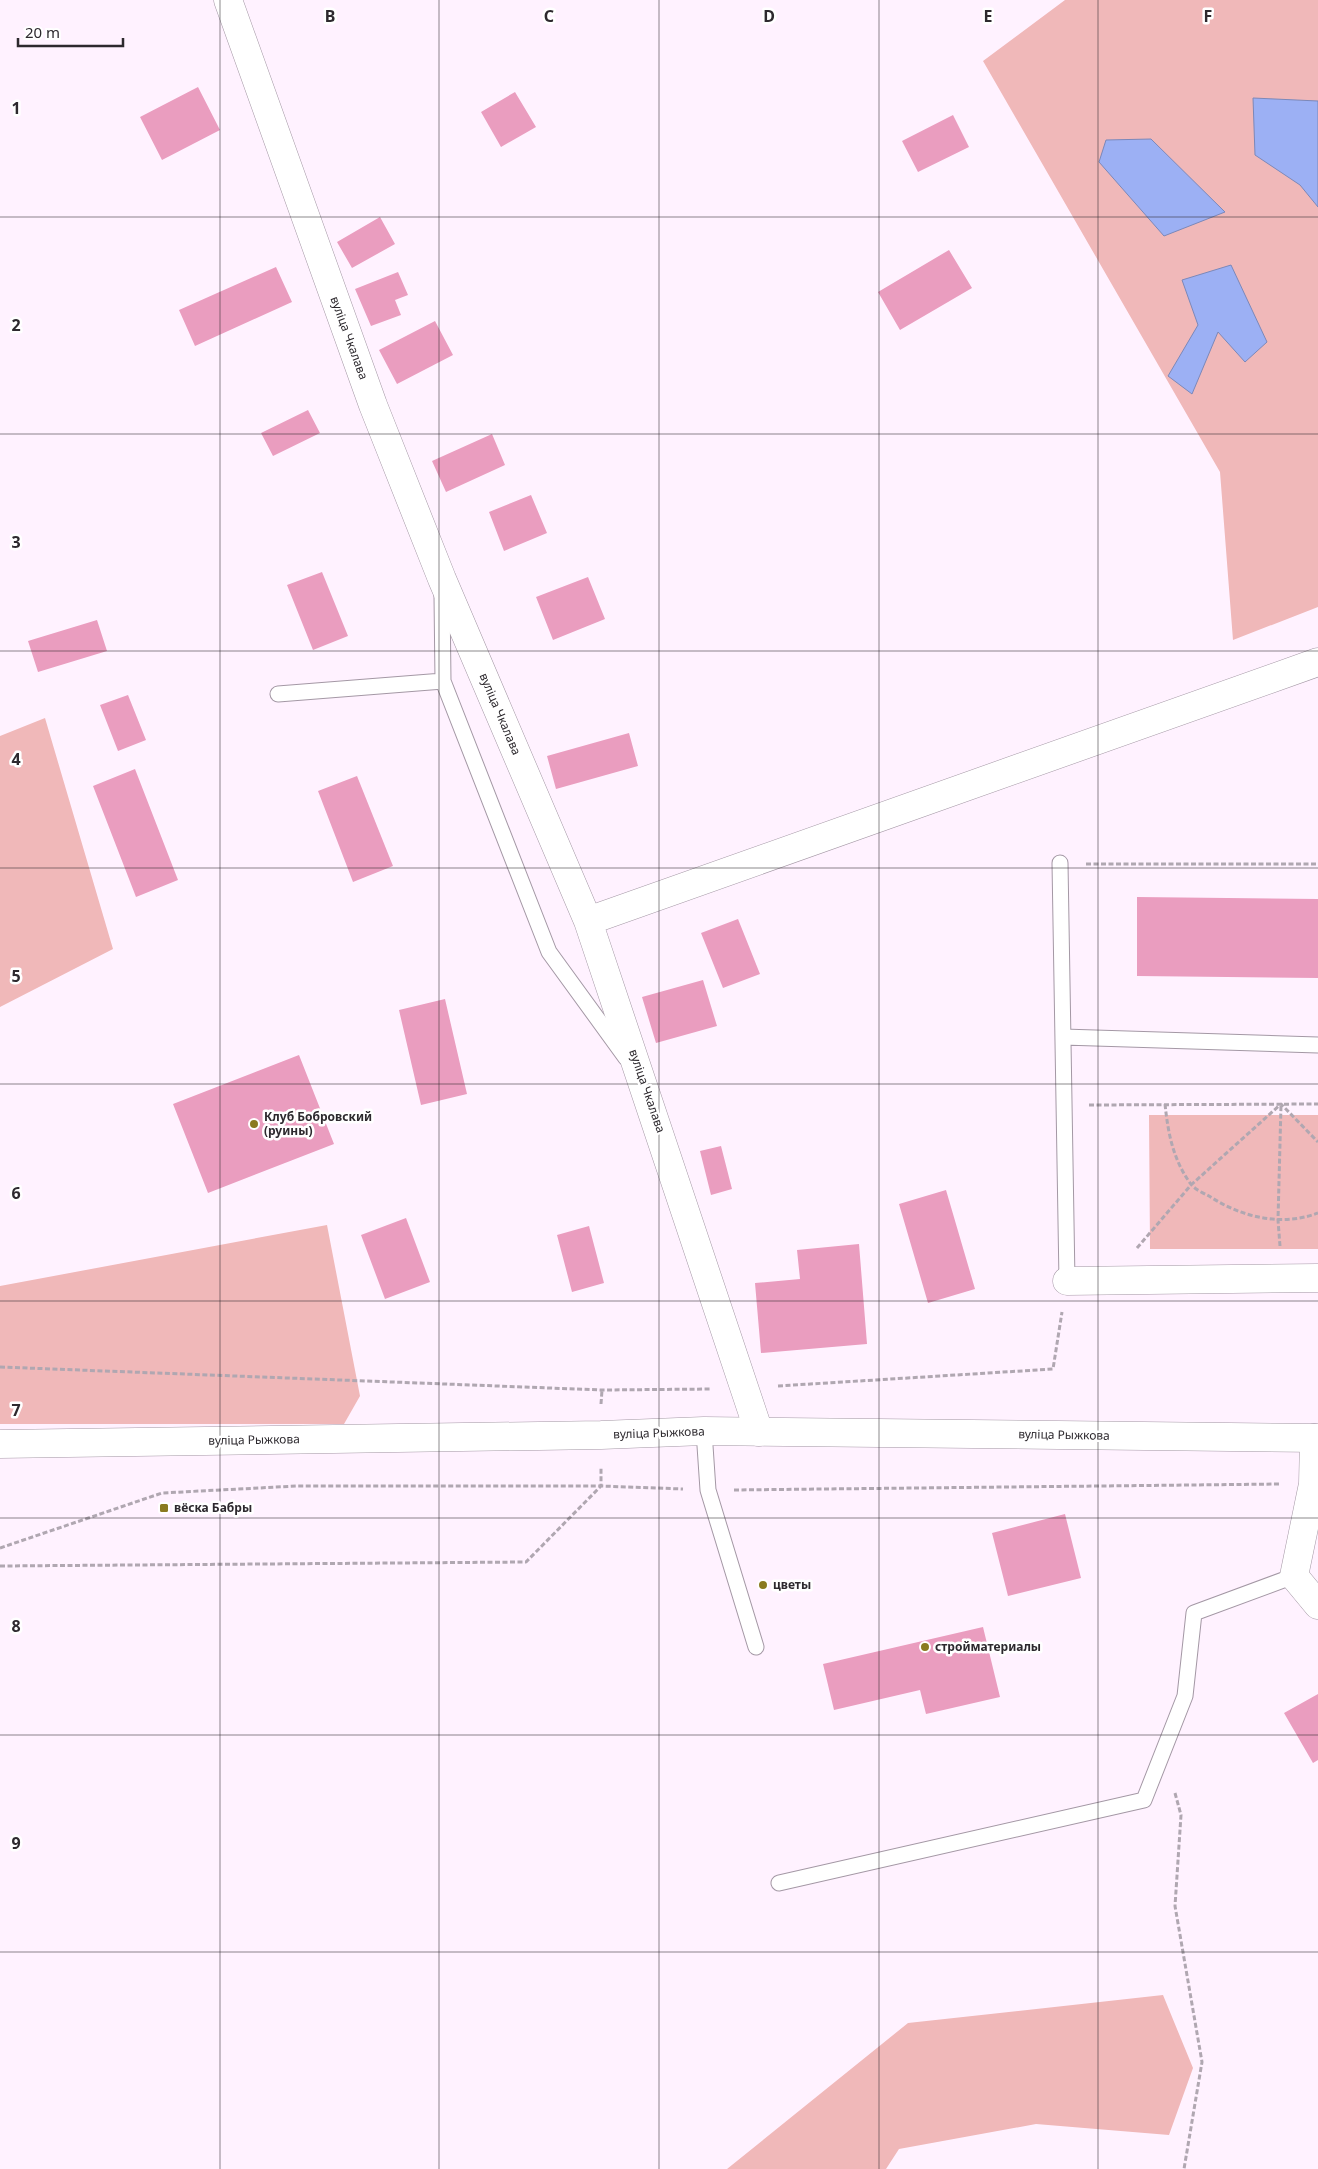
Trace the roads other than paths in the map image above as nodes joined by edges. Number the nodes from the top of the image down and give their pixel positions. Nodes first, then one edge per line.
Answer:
1 (228, 0) edge
2 (442, 579) junction
3 (1318, 662) edge
4 (443, 681) junction
5 (278, 694) dead end
6 (1060, 864) road end
7 (588, 921) junction
8 (1063, 1037) junction
9 (1318, 1045) edge
10 (644, 1083) junction
11 (1318, 1278) edge
12 (1067, 1281) joint
13 (704, 1432) junction
14 (759, 1432) junction
15 (1316, 1438) edge
16 (0, 1444) edge
17 (1294, 1576) junction
18 (1318, 1605) edge
19 (756, 1647) dead end
20 (779, 1884) dead end

1 - 2 street, вуліца Чкалава
2 - 4 lane
2 - 7 street, вуліца Чкалава
3 - 7 street
4 - 5 lane
4 - 10 lane
6 - 8 lane
7 - 10 street, вуліца Чкалава
8 - 9 lane
8 - 12 lane
10 - 14 street, вуліца Чкалава
11 - 12 street
13 - 14 street, вуліца Рыжкова
13 - 16 street, вуліца Рыжкова
13 - 19 lane
14 - 15 street, вуліца Рыжкова
15 - 17 street
17 - 18 street
17 - 20 lane

